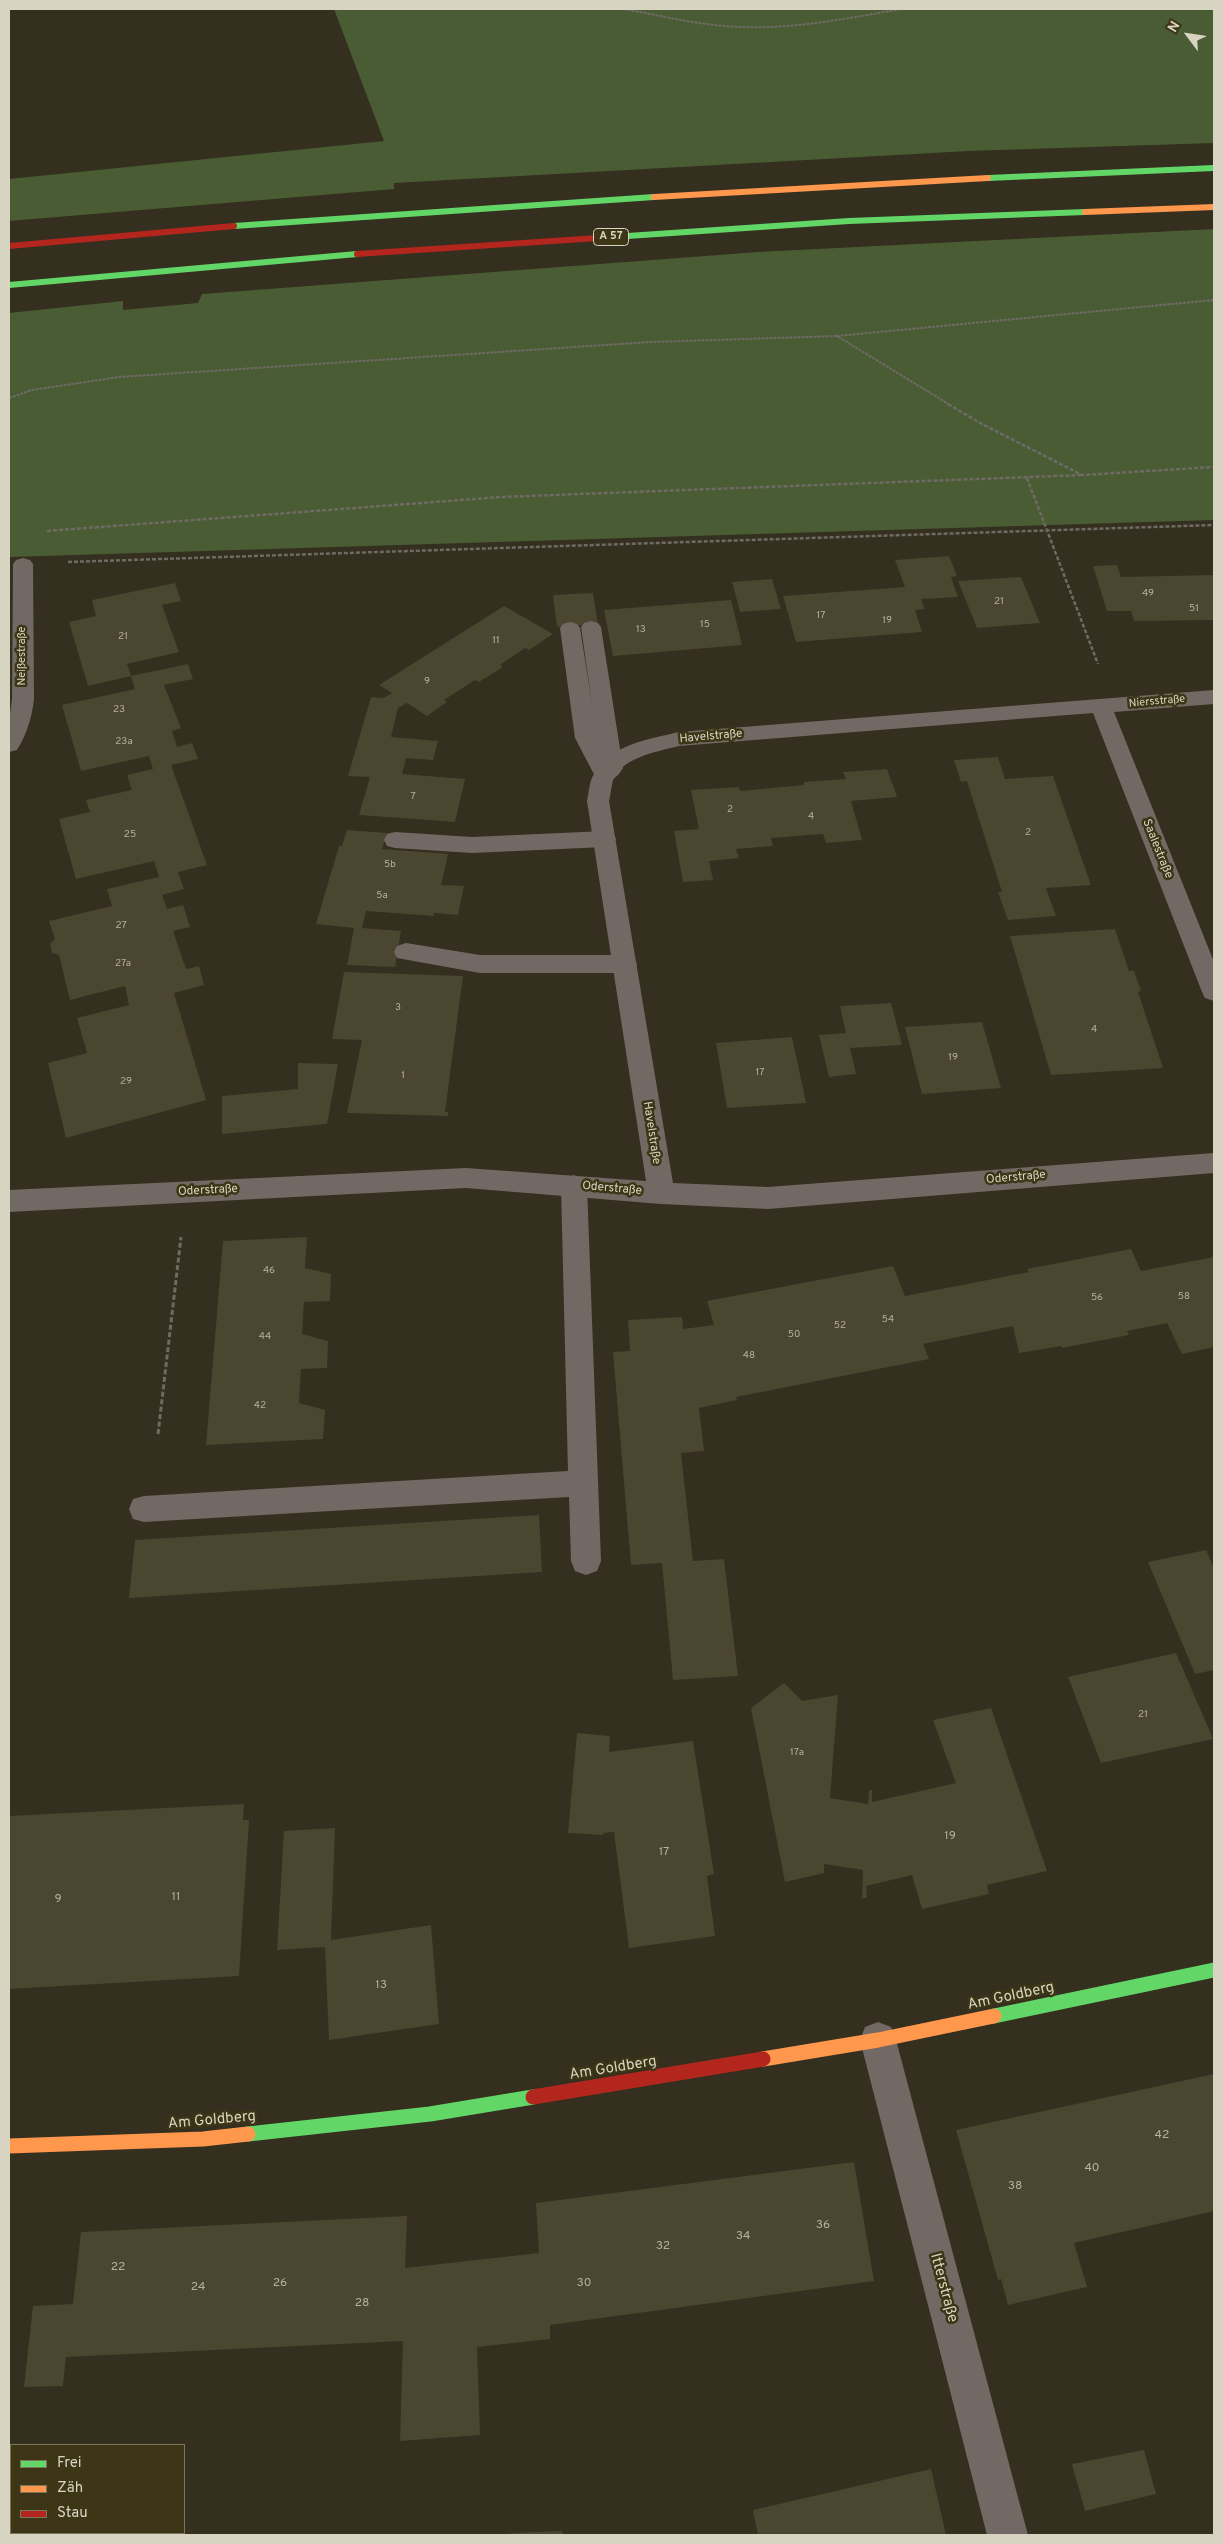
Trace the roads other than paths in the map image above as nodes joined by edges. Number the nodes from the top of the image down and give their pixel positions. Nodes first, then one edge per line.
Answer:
1 (1214, 168) edge
2 (1214, 207) edge
3 (9, 246) edge
4 (9, 285) edge
5 (23, 564) road end
6 (591, 627) dead end
7 (570, 628) dead end
8 (1214, 697) edge
9 (1100, 707) junction
10 (9, 745) edge
11 (608, 771) junction
12 (604, 839) junction
13 (395, 840) dead end
14 (406, 952) dead end
15 (625, 964) junction
16 (1214, 992) edge
17 (1214, 1163) edge
18 (574, 1186) junction
19 (661, 1193) junction
20 (9, 1201) edge
21 (584, 1483) junction
22 (144, 1509) dead end
23 (586, 1561) dead end
24 (1214, 1970) edge
25 (878, 2040) junction
26 (9, 2146) edge
27 (1008, 2535) edge

1 - 3 main road
2 - 4 main road, A 57
5 - 10 street, Neißestraße
6 - 11 street
7 - 11 street
8 - 9 street, Niersstraße
9 - 11 street, Havelstraße
9 - 16 street, Saalestraße
11 - 12 street, Havelstraße
12 - 13 street
12 - 15 street, Havelstraße
14 - 15 street
15 - 19 street, Havelstraße
17 - 19 street, Oderstraße
18 - 19 street, Oderstraße
18 - 20 street, Oderstraße
18 - 21 street
21 - 22 street
21 - 23 street
24 - 25 main road, Am Goldberg
25 - 26 main road, Am Goldberg
25 - 27 street, Itterstraße

